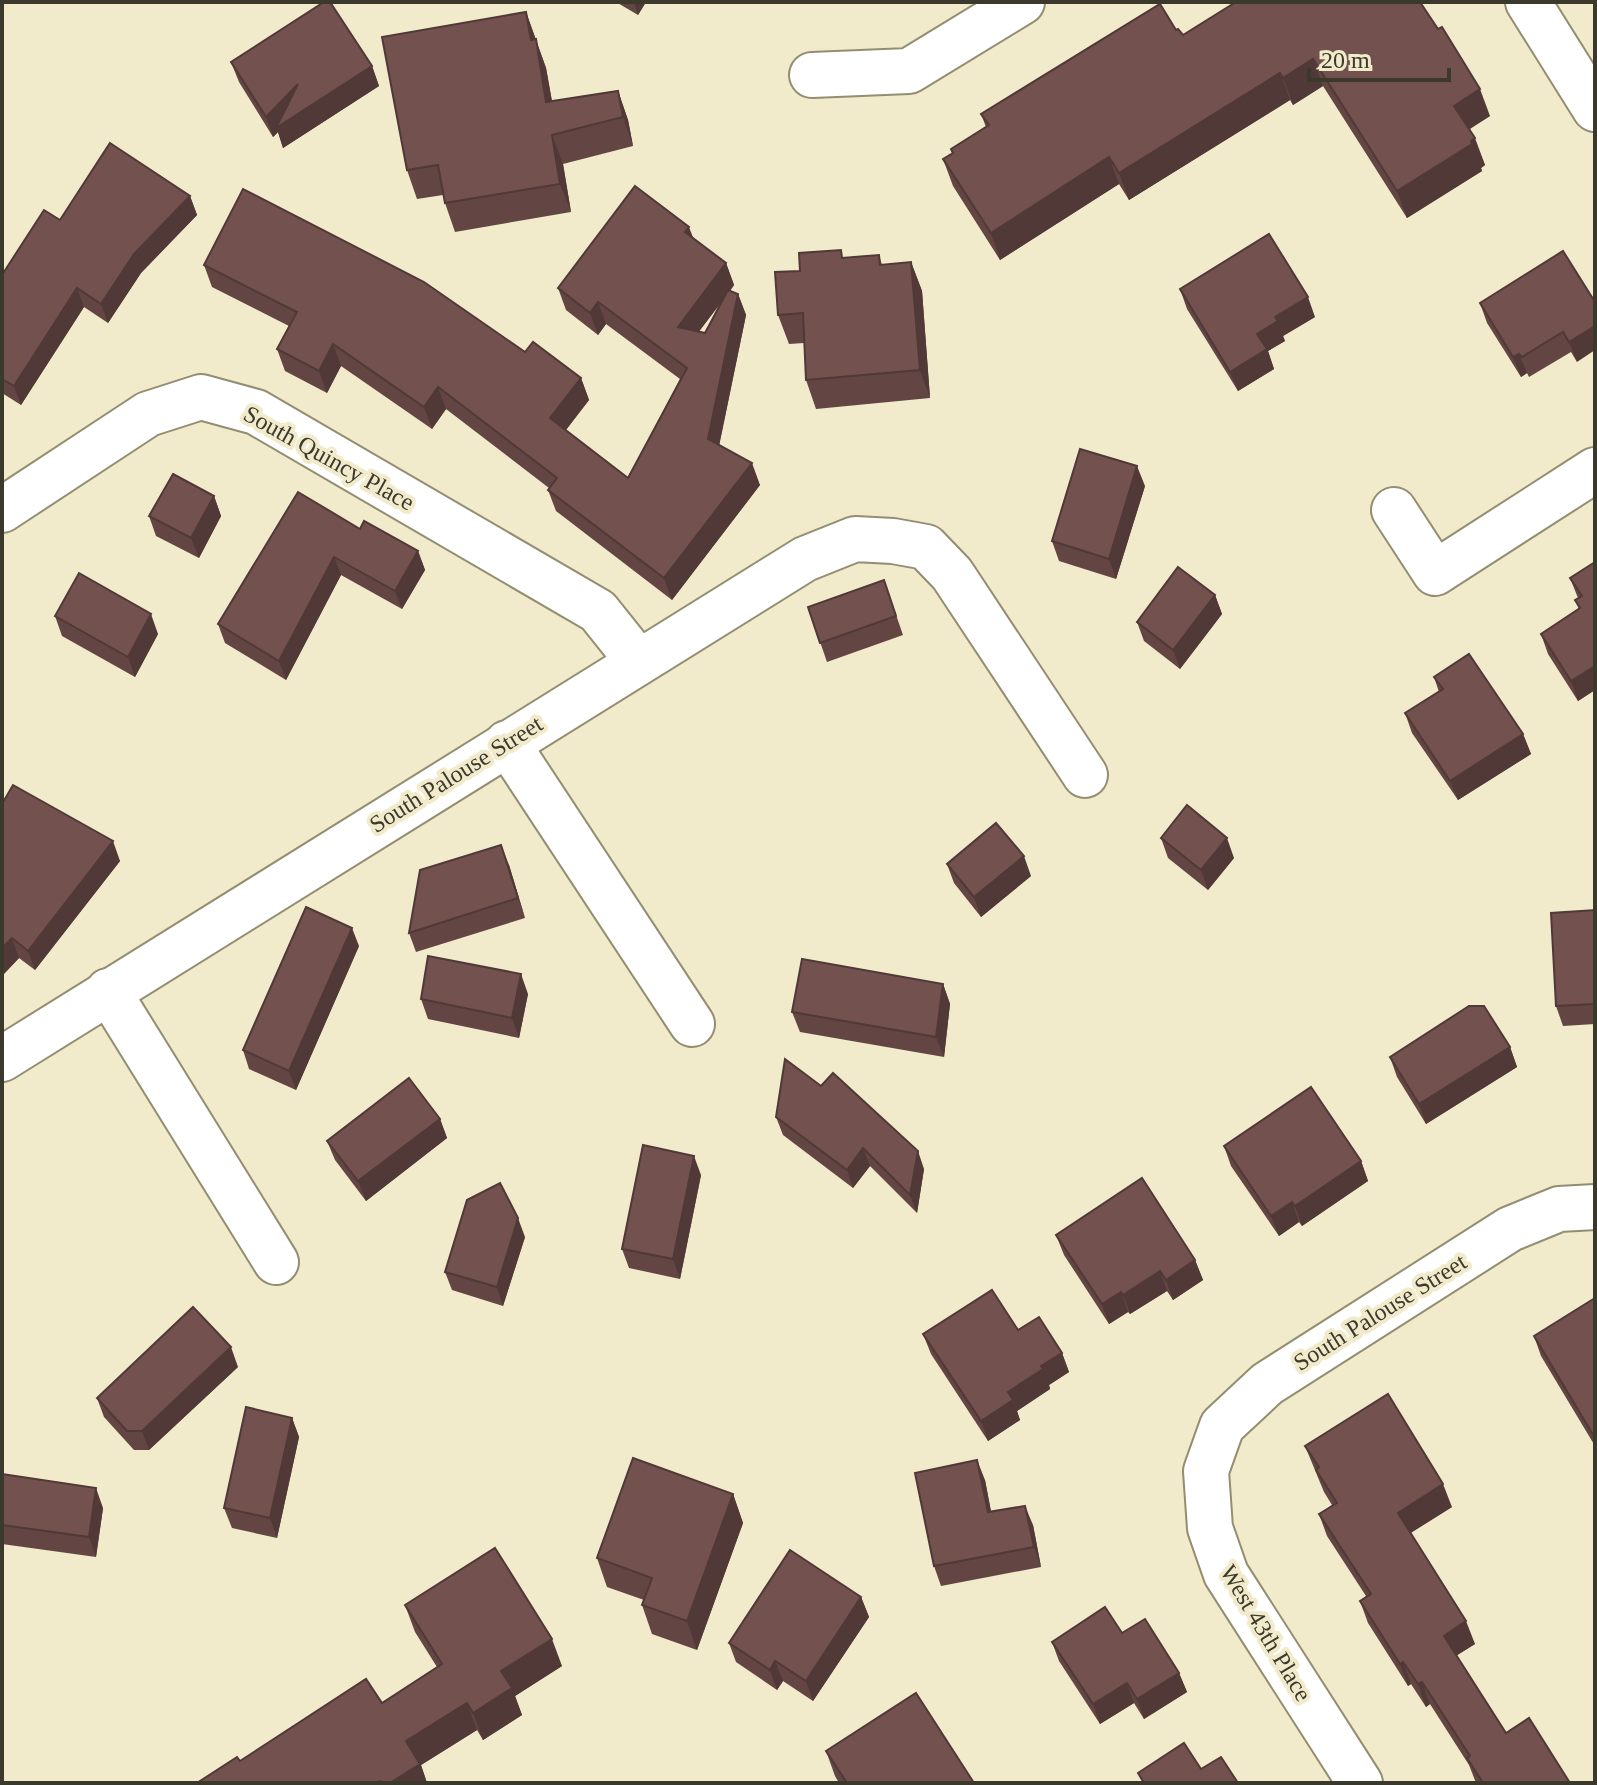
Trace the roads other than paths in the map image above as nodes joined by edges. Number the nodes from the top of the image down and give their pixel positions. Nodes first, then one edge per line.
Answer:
1 (1022, 2) edge
2 (1528, 2) edge
3 (812, 75) dead end
4 (1595, 109) edge
5 (1595, 470) edge
6 (2, 510) edge
7 (1394, 510) dead end
8 (638, 661) junction
9 (507, 743) junction
10 (1085, 775) dead end
11 (108, 991) junction
12 (692, 1024) dead end
13 (2, 1059) edge
14 (1595, 1207) edge
15 (276, 1262) dead end
16 (1206, 1471) joint
17 (1360, 1783) edge

1 - 3 street
2 - 4 street
5 - 7 street
6 - 8 street, South Quincy Place
8 - 9 street, South Palouse Street
8 - 10 street, South Palouse Street
9 - 11 street, South Palouse Street
9 - 12 street
11 - 13 street, South Palouse Street
11 - 15 street
14 - 16 street, South Palouse Street
16 - 17 street, West 43th Place

